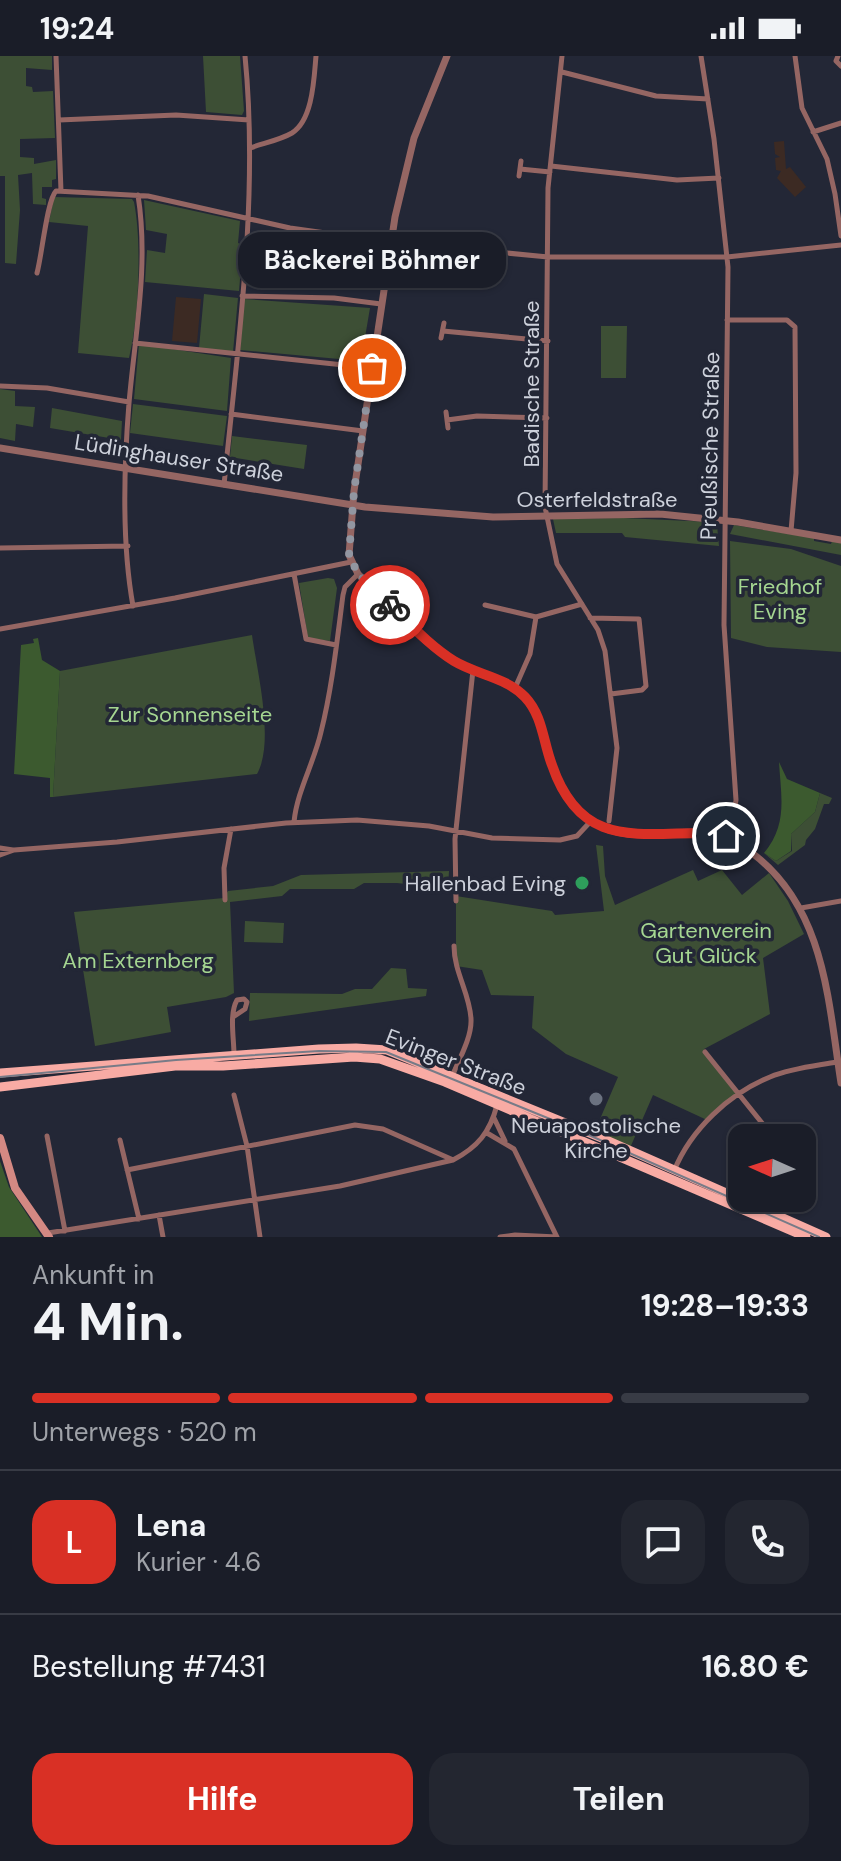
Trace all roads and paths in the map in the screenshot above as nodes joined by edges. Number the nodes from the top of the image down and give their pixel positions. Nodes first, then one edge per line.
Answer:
1 (56, 56) edge
2 (245, 56) edge
3 (317, 56) edge
4 (447, 56) edge
5 (562, 56) edge
6 (701, 56) edge
7 (795, 56) edge
8 (838, 56) edge
9 (841, 66) edge
10 (562, 72) junction
11 (708, 99) junction
12 (59, 120) junction
13 (250, 120) junction
14 (841, 123) edge
15 (813, 132) junction
16 (250, 148) junction
17 (521, 161) dead end
18 (550, 169) junction
19 (719, 178) junction
20 (61, 191) junction
21 (138, 195) junction
22 (247, 218) junction
23 (841, 236) edge
24 (391, 241) junction
25 (841, 245) edge
26 (548, 257) junction
27 (727, 257) junction
28 (37, 273) dead end
29 (242, 296) junction
30 (381, 304) junction
31 (727, 320) junction
32 (441, 338) dead end
33 (548, 341) junction
34 (135, 343) junction
35 (236, 355) junction
36 (372, 368) junction
37 (0, 386) edge
38 (129, 402) junction
39 (446, 412) dead end
40 (231, 414) junction
41 (547, 418) junction
42 (447, 420) junction
43 (448, 428) dead end
44 (363, 431) junction
45 (0, 448) edge
46 (125, 468) junction
47 (224, 485) junction
48 (352, 504) junction
49 (546, 516) junction
50 (725, 520) junction
51 (791, 531) junction
52 (841, 540) edge
53 (128, 546) junction
54 (0, 548) edge
55 (351, 562) junction
56 (294, 574) junction
57 (358, 574) junction
58 (582, 604) junction
59 (485, 605) dead end
60 (133, 606) junction
61 (536, 617) junction
62 (590, 618) junction
63 (0, 629) edge
64 (336, 645) junction
65 (473, 670) junction
66 (515, 688) junction
67 (611, 694) junction
68 (591, 821) junction
69 (609, 821) dead end
70 (294, 822) junction
71 (231, 829) junction
72 (457, 831) junction
73 (726, 836) junction
74 (0, 848) edge
75 (14, 850) junction
76 (0, 855) edge
77 (225, 900) dead end
78 (456, 901) dead end
79 (841, 901) edge
80 (801, 908) junction
81 (454, 946) dead end
82 (233, 1017) dead end
83 (705, 1052) dead end
84 (234, 1055) junction
85 (837, 1062) junction
86 (0, 1073) edge
87 (451, 1081) junction
88 (841, 1083) edge
89 (0, 1087) edge
90 (234, 1095) dead end
91 (740, 1095) junction
92 (498, 1101) junction
93 (494, 1118) junction
94 (763, 1124) edge
95 (487, 1133) junction
96 (47, 1136) dead end
97 (0, 1138) edge
98 (120, 1140) dead end
99 (506, 1142) junction
100 (247, 1146) junction
101 (453, 1160) junction
102 (127, 1170) junction
103 (672, 1175) junction
104 (254, 1200) junction
105 (159, 1215) junction
106 (139, 1219) junction
107 (65, 1231) junction
108 (48, 1235) edge
109 (163, 1237) edge
110 (260, 1237) edge
111 (502, 1237) edge
112 (557, 1237) edge
113 (806, 1237) edge
114 (826, 1237) edge

1 - 12 street
2 - 13 street
3 - 16 street
4 - 24 street
5 - 10 street, Badische Straße
6 - 11 street, Preußische Straße
7 - 15 street
8 - 9 street
10 - 11 street
10 - 18 street, Badische Straße
11 - 19 street, Preußische Straße
12 - 13 street
12 - 20 street
13 - 16 street
14 - 15 street
15 - 23 street
16 - 22 street
17 - 18 street
18 - 19 street
18 - 26 street, Badische Straße
19 - 27 street, Preußische Straße
20 - 21 street
20 - 28 street
21 - 22 street
21 - 34 street
22 - 24 street
22 - 29 street
24 - 26 street
24 - 30 street
25 - 27 street
26 - 27 street
26 - 33 street, Badische Straße
27 - 31 street, Preußische Straße
29 - 30 street
29 - 35 street
30 - 36 street
31 - 50 street, Preußische Straße
31 - 51 street
32 - 33 street
33 - 41 street, Badische Straße
34 - 35 street
34 - 38 street
35 - 36 street
35 - 40 street
36 - 44 street
37 - 38 street
38 - 46 street
39 - 42 street
40 - 44 street
40 - 47 street
41 - 42 street
41 - 49 street, Badische Straße
42 - 43 street
44 - 48 street
45 - 46 street, Lüdinghauser Straße
46 - 47 street, Lüdinghauser Straße
46 - 53 street
47 - 48 street, Lüdinghauser Straße
48 - 49 street, Osterfeldstraße
48 - 55 street
49 - 50 street, Osterfeldstraße
49 - 58 street, Badische Straße
50 - 51 street, Osterfeldstraße
50 - 73 street, Preußische Straße
51 - 52 street, Osterfeldstraße
53 - 54 street
53 - 60 street
55 - 56 street
55 - 57 street
56 - 60 street
56 - 64 street
57 - 64 street
57 - 65 street
58 - 61 street
58 - 62 street, Badische Straße
59 - 61 street
60 - 63 street
61 - 66 street
62 - 67 street, Badische Straße
62 - 67 street
64 - 70 street
65 - 66 street
65 - 72 street
66 - 68 street
67 - 69 street, Badische Straße
68 - 72 street
68 - 73 street
70 - 71 street
70 - 72 street
71 - 75 street
71 - 77 street
72 - 78 street
73 - 80 street
74 - 75 street
75 - 76 street
79 - 80 street
80 - 85 street
81 - 87 street
82 - 84 street
83 - 91 street
84 - 86 main road, Evinger Straße
84 - 87 main road, Evinger Straße
85 - 88 street
85 - 91 street
87 - 89 main road, Evinger Straße
87 - 92 main road, Evinger Straße
90 - 100 street
91 - 94 street
91 - 103 street
92 - 93 street
92 - 103 main road, Evinger Straße
93 - 95 street
93 - 99 street
95 - 99 street
95 - 101 street
96 - 107 street
97 - 108 main road
98 - 102 street
99 - 112 street
100 - 101 street
100 - 102 street
100 - 104 street
101 - 104 street
102 - 106 street
103 - 113 main road, Evinger Straße
103 - 114 main road, Evinger Straße
104 - 105 street
104 - 110 street
105 - 106 street
105 - 109 street
106 - 107 street
107 - 108 street
111 - 112 street

